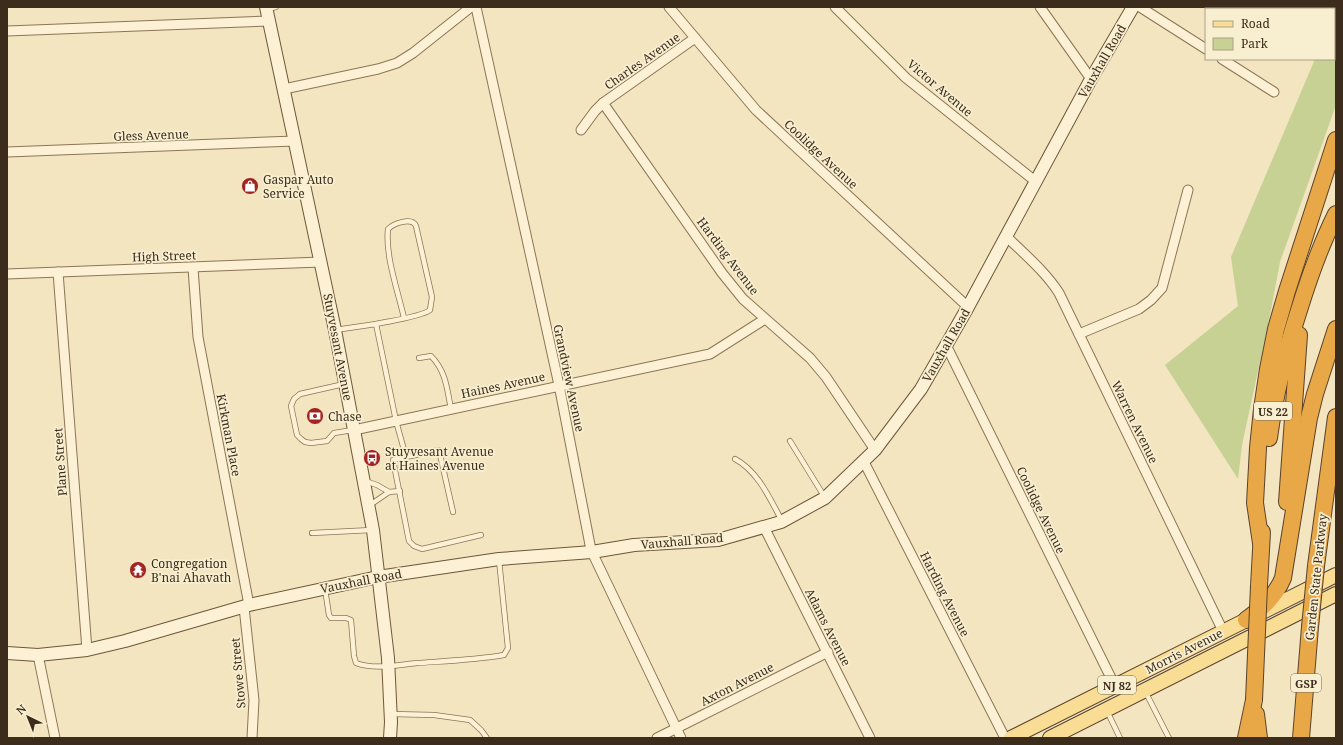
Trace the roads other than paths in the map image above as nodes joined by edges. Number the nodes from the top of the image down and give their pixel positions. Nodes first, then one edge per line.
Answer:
1 (471, 7) edge
2 (476, 7) edge
3 (669, 7) edge
4 (835, 7) edge
5 (1040, 7) edge
6 (1133, 7) edge
7 (1140, 7) edge
8 (270, 8) edge
9 (270, 21) junction
10 (7, 32) edge
11 (695, 38) junction
12 (1205, 48) edge
13 (1224, 60) edge
14 (1091, 79) junction
15 (284, 89) junction
16 (1274, 92) dead end
17 (604, 103) junction
18 (581, 130) dead end
19 (1336, 140) edge
20 (295, 141) junction
21 (7, 152) edge
22 (1035, 181) junction
23 (1188, 190) dead end
24 (1336, 214) edge
25 (1006, 236) junction
26 (321, 262) junction
27 (193, 268) junction
28 (58, 272) junction
29 (7, 274) edge
30 (1308, 283) junction
31 (968, 307) junction
32 (404, 318) junction
33 (766, 319) junction
34 (376, 324) junction
35 (1336, 329) edge
36 (335, 330) junction
37 (1079, 334) junction
38 (946, 345) junction
39 (418, 358) dead end
40 (345, 384) junction
41 (559, 386) junction
42 (451, 409) junction
43 (1336, 417) edge
44 (396, 421) junction
45 (354, 430) junction
46 (790, 441) dead end
47 (875, 450) junction
48 (406, 457) junction
49 (735, 459) dead end
50 (864, 462) junction
51 (364, 481) junction
52 (400, 491) junction
53 (389, 492) junction
54 (825, 498) junction
55 (369, 506) junction
56 (453, 512) dead end
57 (782, 521) junction
58 (764, 527) junction
59 (373, 530) junction
60 (312, 533) dead end
61 (481, 535) dead end
62 (1261, 543) junction
63 (592, 552) junction
64 (499, 559) junction
65 (1286, 565) junction
66 (1336, 575) edge
67 (378, 577) junction
68 (325, 588) junction
69 (1336, 594) edge
70 (246, 606) junction
71 (1246, 620) junction
72 (1223, 631) junction
73 (87, 650) junction
74 (828, 652) junction
75 (7, 653) edge
76 (38, 654) junction
77 (389, 666) junction
78 (1115, 686) junction
79 (1145, 690) junction
80 (1254, 700) junction
81 (1106, 710) junction
82 (390, 714) junction
83 (676, 728) junction
84 (55, 738) edge
85 (252, 738) edge
86 (390, 738) edge
87 (487, 738) edge
88 (657, 738) edge
89 (681, 738) edge
90 (870, 738) edge
91 (1005, 738) edge
92 (1011, 738) edge
93 (1051, 738) edge
94 (1120, 738) edge
95 (1168, 738) edge
96 (1246, 738) edge
97 (1252, 738) edge
98 (1259, 738) edge
99 (1301, 738) edge

1 - 15 street
2 - 41 street, Grandview Avenue
3 - 11 street, Coolidge Avenue
4 - 22 street, Victor Avenue
5 - 14 street
6 - 14 street, Vauxhall Road
7 - 12 street
8 - 9 street, Stuyvesant Avenue
9 - 10 street
9 - 15 street, Stuyvesant Avenue
11 - 17 street, Charles Avenue
11 - 31 street, Coolidge Avenue
13 - 16 street
14 - 22 street, Vauxhall Road
15 - 20 street, Stuyvesant Avenue
17 - 18 street, Charles Avenue
17 - 33 street, Harding Avenue
19 - 62 highway
20 - 21 street, Gless Avenue
20 - 26 street, Stuyvesant Avenue
22 - 25 street, Vauxhall Road
23 - 37 street
24 - 30 highway, US 22
25 - 31 street, Vauxhall Road
25 - 37 street, Warren Avenue
26 - 27 street, High Street
26 - 36 street, Stuyvesant Avenue
27 - 28 street, High Street
27 - 70 street, Kirkman Place
28 - 29 street, High Street
28 - 73 street, Plane Street
30 - 62 highway, US 22
30 - 65 highway
31 - 38 street, Vauxhall Road
32 - 32 lane
32 - 34 lane
33 - 41 street, Haines Avenue
33 - 47 street, Harding Avenue
34 - 36 lane
34 - 44 lane
35 - 65 highway
36 - 40 street, Stuyvesant Avenue
37 - 72 street, Warren Avenue
38 - 47 street, Vauxhall Road
38 - 78 street, Coolidge Avenue
39 - 42 lane
40 - 45 street, Stuyvesant Avenue
40 - 45 lane
41 - 42 street, Haines Avenue
41 - 63 street, Grandview Avenue
42 - 44 street, Haines Avenue
43 - 99 highway, Garden State Parkway / GSP, bridge
44 - 45 street, Haines Avenue
44 - 48 lane
45 - 51 street, Stuyvesant Avenue
46 - 54 lane
47 - 50 street, Vauxhall Road
48 - 52 lane
48 - 56 lane
49 - 57 lane
50 - 54 street, Vauxhall Road
50 - 91 street, Harding Avenue
51 - 53 lane
51 - 55 street, Stuyvesant Avenue
52 - 53 lane
52 - 61 lane
53 - 55 lane
54 - 57 street, Vauxhall Road
55 - 59 street, Stuyvesant Avenue
57 - 58 street, Vauxhall Road
58 - 63 street, Vauxhall Road
58 - 74 street, Adams Avenue
59 - 60 lane
59 - 67 street, Stuyvesant Avenue
62 - 80 highway, US 22, bridge
63 - 64 street, Vauxhall Road
63 - 83 street, Grandview Avenue
64 - 67 street, Vauxhall Road
64 - 77 lane
65 - 71 highway
66 - 71 main road, Morris Avenue / NJ 82
67 - 68 street, Vauxhall Road
67 - 77 street, Stuyvesant Avenue
68 - 70 street, Vauxhall Road
68 - 77 lane
69 - 79 main road, Morris Avenue / NJ 82
70 - 73 street, Vauxhall Road
70 - 85 street, Stowe Street
71 - 72 main road, Morris Avenue / NJ 82
72 - 78 main road, Morris Avenue / NJ 82
73 - 76 street, Vauxhall Road
74 - 83 street, Axton Avenue
74 - 90 street, Adams Avenue
75 - 76 street, Vauxhall Road
76 - 84 street
77 - 82 street, Stuyvesant Avenue
78 - 92 main road, Morris Avenue / NJ 82
79 - 81 main road, Morris Avenue / NJ 82
79 - 95 lane
80 - 96 highway
80 - 97 highway, US 22
80 - 98 highway
81 - 93 main road, Morris Avenue / NJ 82
81 - 94 lane
82 - 86 street, Stuyvesant Avenue
82 - 87 lane
83 - 88 street, Axton Avenue
83 - 89 street, Grandview Avenue

